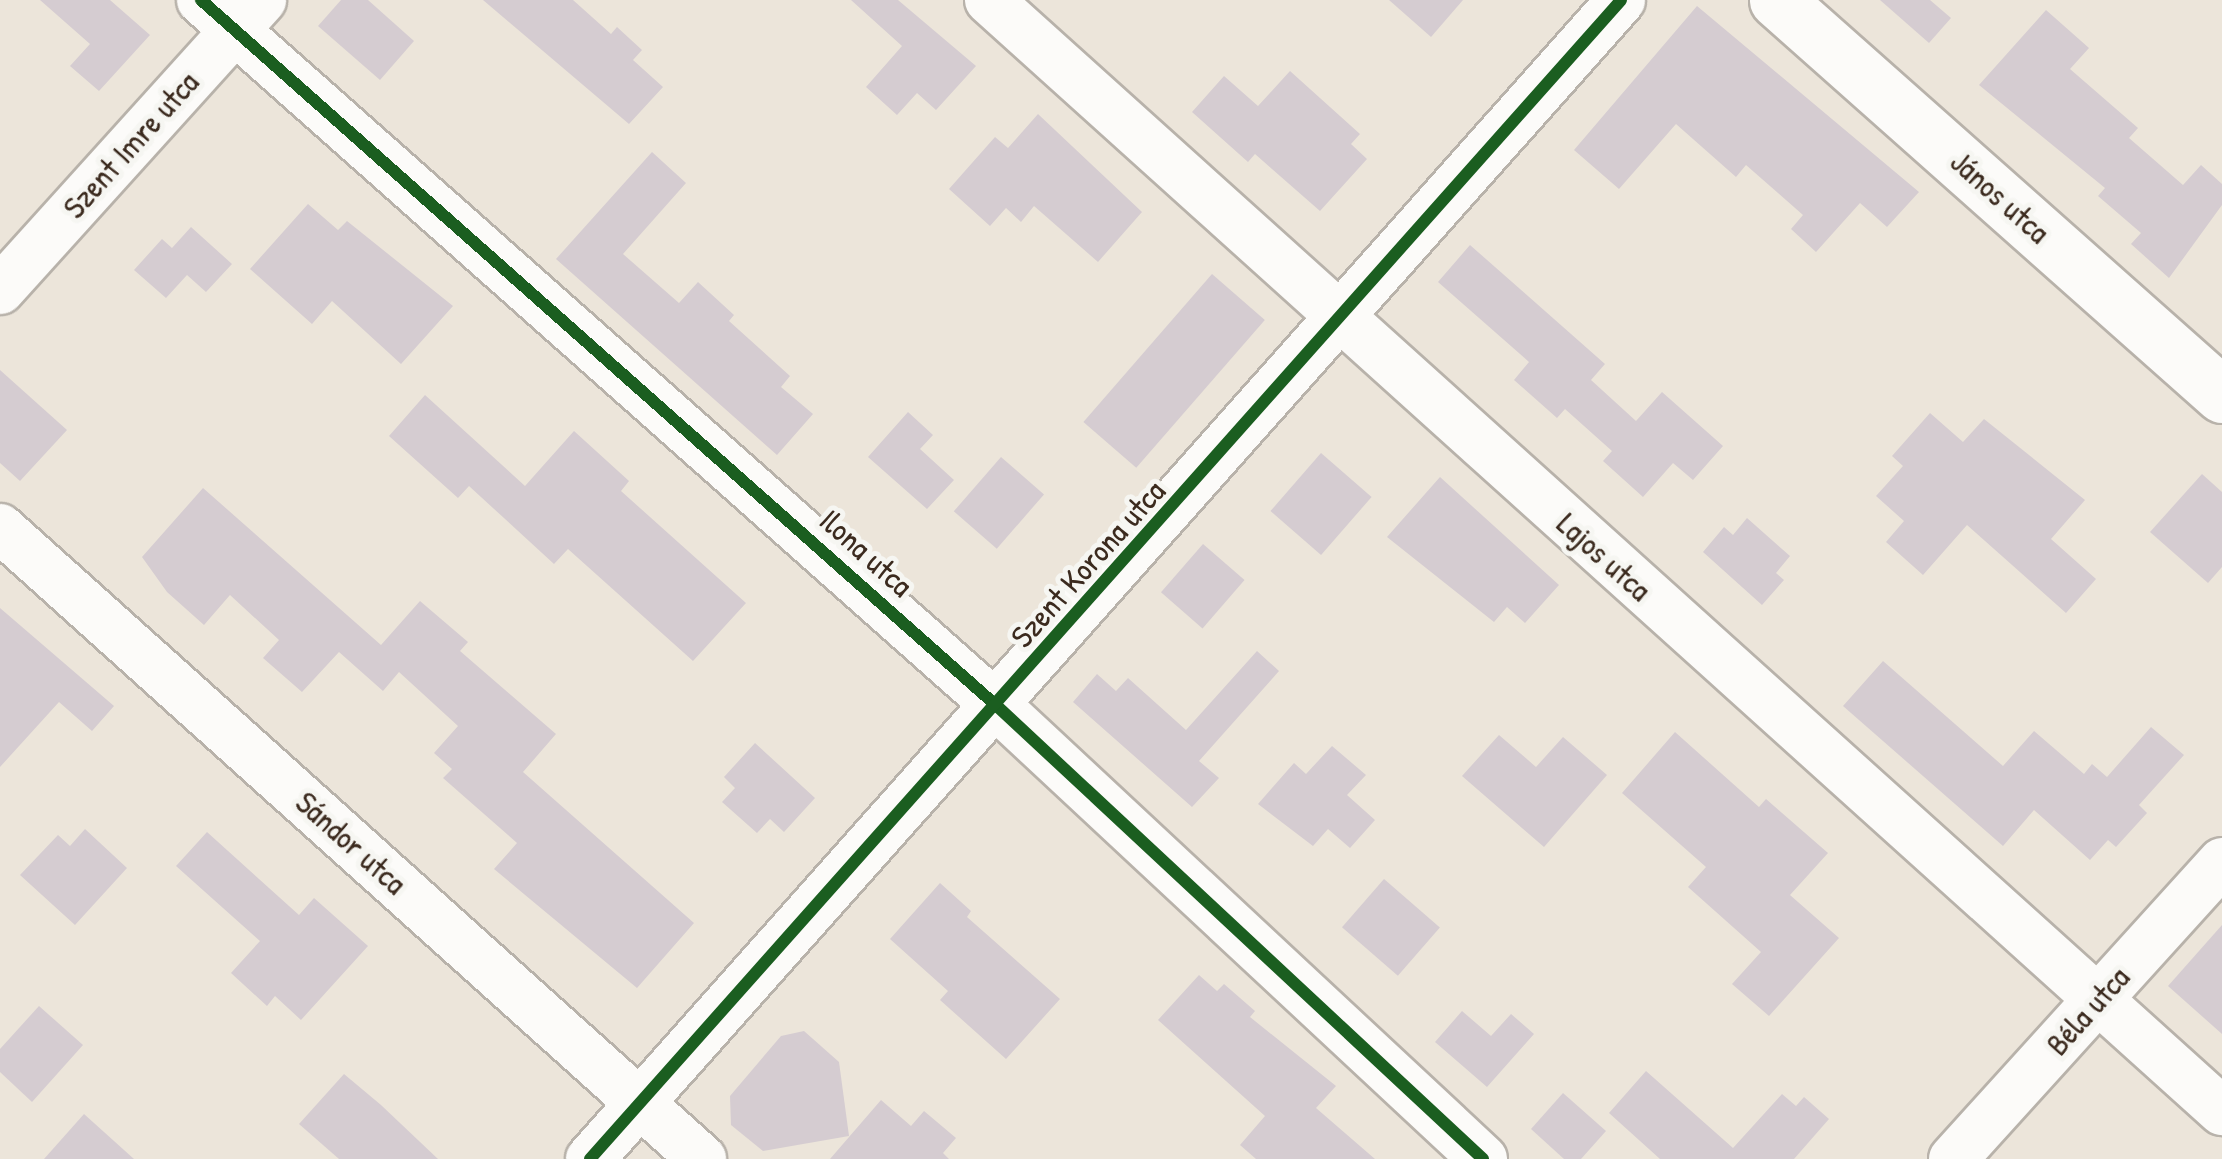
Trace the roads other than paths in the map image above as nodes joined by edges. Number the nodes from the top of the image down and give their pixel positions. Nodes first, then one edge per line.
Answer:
1 (989, 0) edge
2 (1621, 0) edge
3 (1777, 0) edge
4 (233, 10) edge
5 (0, 290) edge
6 (1339, 321) junction
7 (2222, 395) edge
8 (0, 528) edge
9 (998, 707) junction
10 (2222, 862) edge
11 (2098, 1000) junction
12 (641, 1103) junction
13 (2222, 1111) edge
14 (590, 1159) edge
15 (702, 1159) edge
16 (1483, 1159) edge
17 (1953, 1159) edge

1 - 6 street, Lajos utca
2 - 6 street, Szent Korona utca
3 - 7 street, János utca
4 - 5 street, Szent Imre utca
4 - 9 street, Ilona utca
6 - 9 street, Szent Korona utca
6 - 11 street, Lajos utca
8 - 12 street, Sándor utca
9 - 12 street, Szent Korona utca
9 - 16 street, Ilona utca
10 - 11 street, Béla utca
11 - 13 street, Lajos utca
11 - 17 street, Béla utca
12 - 14 street, Szent Korona utca
12 - 15 street, Sándor utca

